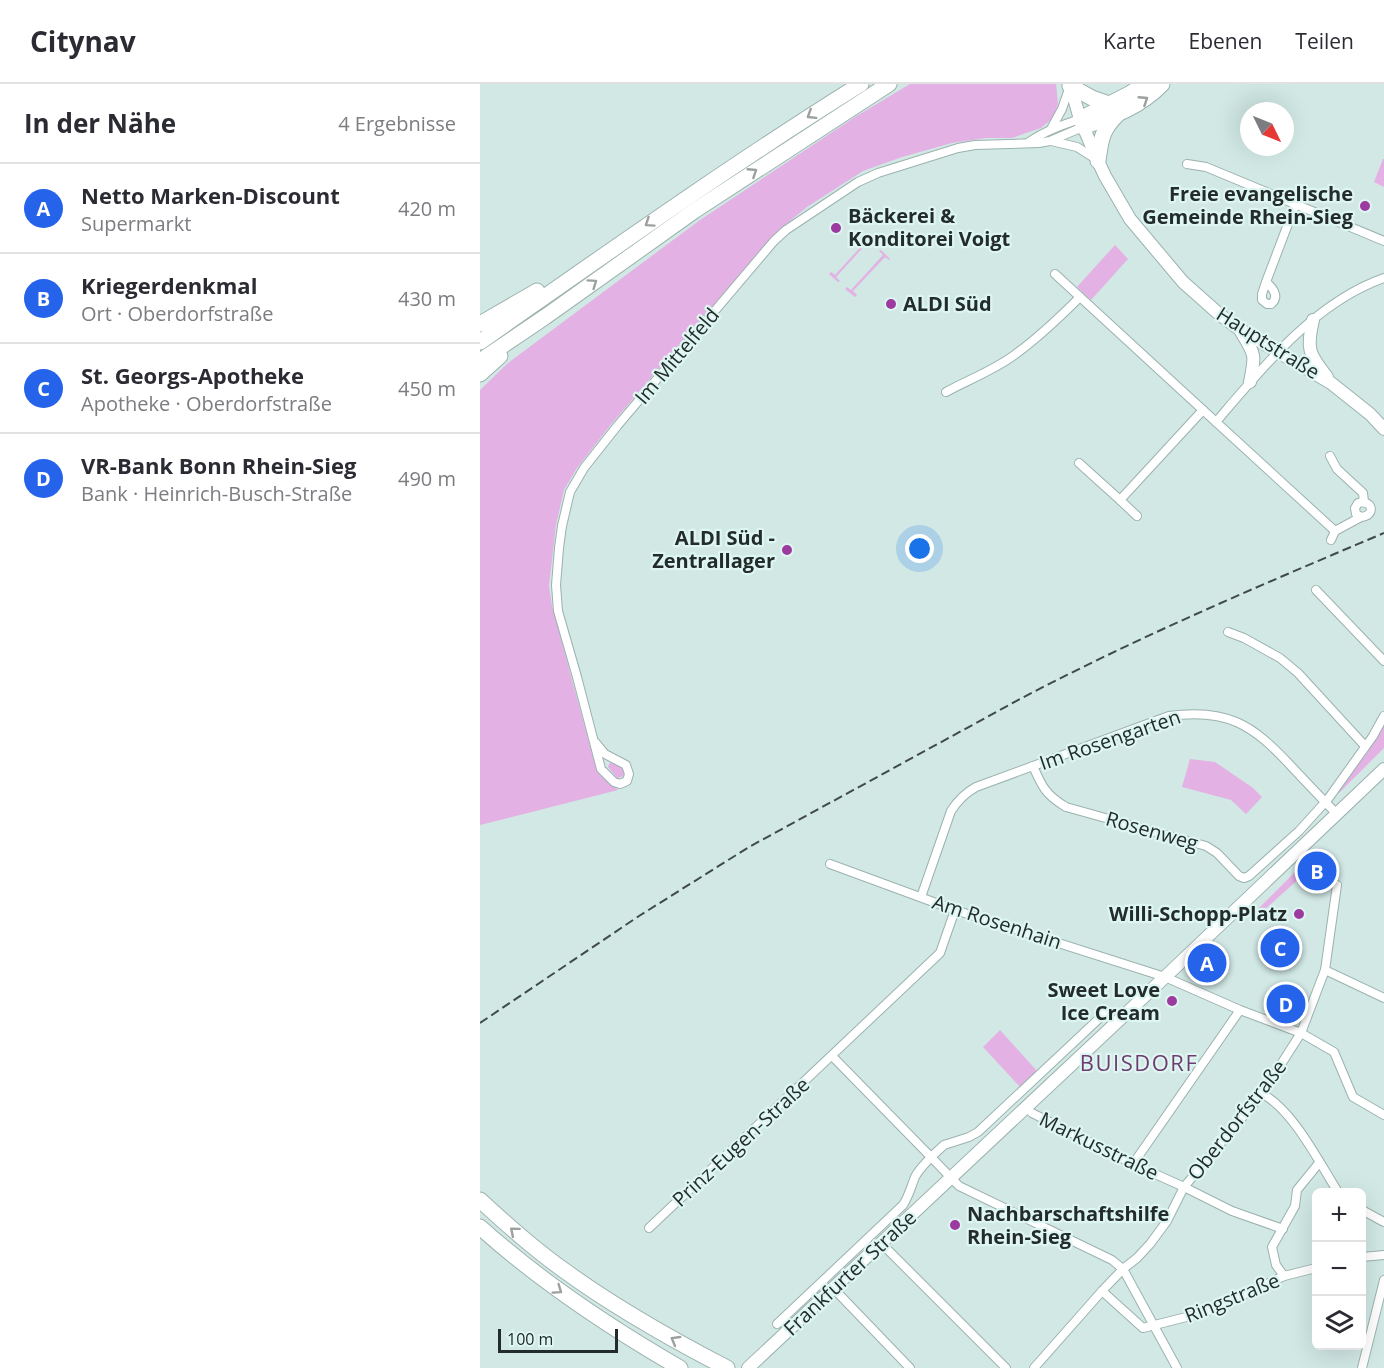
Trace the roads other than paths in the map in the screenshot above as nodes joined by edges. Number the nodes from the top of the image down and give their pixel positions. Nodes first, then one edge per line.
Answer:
1 (861, 84) edge
2 (889, 84) edge
3 (1144, 84) edge
4 (1162, 84) edge
5 (1070, 85) edge
6 (1113, 110) junction
7 (1082, 123) junction
8 (1051, 129) junction
9 (1050, 141) junction
10 (1028, 143) junction
11 (1098, 161) junction
12 (1187, 164) dead end
13 (1296, 203) junction
14 (1384, 241) edge
15 (605, 254) junction
16 (1055, 274) dead end
17 (1384, 278) edge
18 (1266, 282) dead end
19 (1080, 297) junction
20 (545, 317) junction
21 (1313, 320) junction
22 (480, 324) edge
23 (1239, 329) junction
24 (480, 342) edge
25 (1279, 351) junction
26 (480, 361) edge
27 (480, 374) edge
28 (1250, 382) junction
29 (1331, 383) junction
30 (946, 392) dead end
31 (1203, 410) junction
32 (1216, 422) junction
33 (1384, 429) edge
34 (1330, 456) dead end
35 (1079, 463) dead end
36 (1120, 500) junction
37 (1137, 516) dead end
38 (1316, 590) dead end
39 (1228, 632) dead end
40 (1384, 661) edge
41 (1384, 716) edge
42 (595, 742) junction
43 (1365, 746) junction
44 (1033, 766) junction
45 (1384, 769) edge
46 (1324, 801) junction
47 (1336, 813) junction
48 (830, 864) dead end
49 (1337, 885) dead end
50 (921, 897) junction
51 (955, 910) junction
52 (1325, 970) junction
53 (1165, 977) junction
54 (1384, 998) edge
55 (1240, 1010) junction
56 (1105, 1013) dead end
57 (1301, 1033) junction
58 (832, 1056) junction
59 (1262, 1094) junction
60 (1032, 1113) dead end
61 (1384, 1116) edge
62 (931, 1157) junction
63 (1319, 1163) junction
64 (1133, 1164) junction
65 (950, 1177) junction
66 (1185, 1187) junction
67 (1335, 1188) edge
68 (480, 1200) edge
69 (1366, 1212) edge
70 (1384, 1222) edge
71 (480, 1227) edge
72 (649, 1228) dead end
73 (1282, 1229) junction
74 (881, 1243) junction
75 (1384, 1255) edge
76 (1366, 1257) edge
77 (1123, 1269) junction
78 (1312, 1269) edge
79 (1284, 1276) junction
80 (1384, 1280) edge
81 (834, 1289) junction
82 (1102, 1292) junction
83 (777, 1324) dead end
84 (1154, 1324) junction
85 (680, 1368) edge
86 (727, 1368) edge
87 (748, 1368) edge
88 (910, 1368) edge
89 (1005, 1368) edge
90 (1034, 1368) edge
91 (1177, 1368) edge
92 (1362, 1368) edge

1 -> 15 highway
20 -> 2 highway
3 - 6 highway
6 -> 4 highway
5 - 6 highway
5 - 7 main road, Hauptstraße
5 - 8 street
6 - 7 highway
6 - 11 highway
7 - 8 street, Im Mittelfeld
7 - 9 street, Im Mittelfeld
7 - 11 main road, Hauptstraße
8 - 10 street, Im Mittelfeld
9 - 10 street, Im Mittelfeld
9 - 11 street
10 - 42 street, Im Mittelfeld
11 - 23 main road, Hauptstraße
12 - 13 street
13 - 14 street
13 - 18 street
15 - 22 highway
15 - 24 highway
16 - 19 street
17 - 21 street
19 - 30 street
19 - 31 street
20 - 26 highway
20 - 27 highway
21 - 25 street
21 - 29 main road
23 - 25 main road, Hauptstraße
23 - 28 main road
25 - 28 street
25 - 29 main road, Hauptstraße
28 - 32 street
29 - 33 main road, Hauptstraße
31 - 32 street
31 - 36 street
32 - 34 street
35 - 36 street
36 - 37 street
38 - 40 street
39 - 43 street
41 - 43 street, Rosenweg
42 - 42 street, Im Mittelfeld
43 - 46 street, Rosenweg
44 - 46 street, Im Rosengarten
44 - 46 street, Rosenweg
44 - 50 street, Im Rosengarten
45 - 47 main road, Frankfurter Straße
46 - 47 street, Im Rosengarten
47 - 53 main road, Frankfurter Straße
48 - 50 street, Am Rosenhain
49 - 52 street, Oberdorfstraße
50 - 51 street, Am Rosenhain
51 - 53 street, Am Rosenhain
51 - 58 street, Prinz-Eugen-Straße
52 - 54 street
52 - 57 street, Oberdorfstraße
53 - 55 street, Am Rosenhain
53 - 65 main road, Frankfurter Straße
55 - 57 street, Am Rosenhain
55 - 64 street
56 - 62 street, Frankfurter Straße
57 - 59 street, Oberdorfstraße
57 - 61 street, Am Rosenhain
58 - 62 street
58 - 72 street, Prinz-Eugen-Straße
59 - 63 street
59 - 66 street, Oberdorfstraße
60 - 64 street, Markusstraße
62 - 65 street
62 - 83 street, Frankfurter Straße
63 - 67 street
63 - 73 street
64 - 66 street, Markusstraße
65 - 74 main road, Frankfurter Straße
65 - 77 street
66 - 73 street, Markusstraße
66 - 77 street, Oberdorfstraße
86 -> 68 highway
69 - 70 street
71 -> 85 highway
73 - 79 street
74 - 81 main road, Frankfurter Straße
74 - 89 street
75 - 76 street
77 - 82 street, Oberdorfstraße
77 - 84 street
78 - 79 street, Ringstraße
79 - 84 street, Ringstraße
80 - 92 street
81 - 87 main road, Frankfurter Straße
81 - 88 street
82 - 84 street
82 - 90 street, Oberdorfstraße
84 - 91 street

